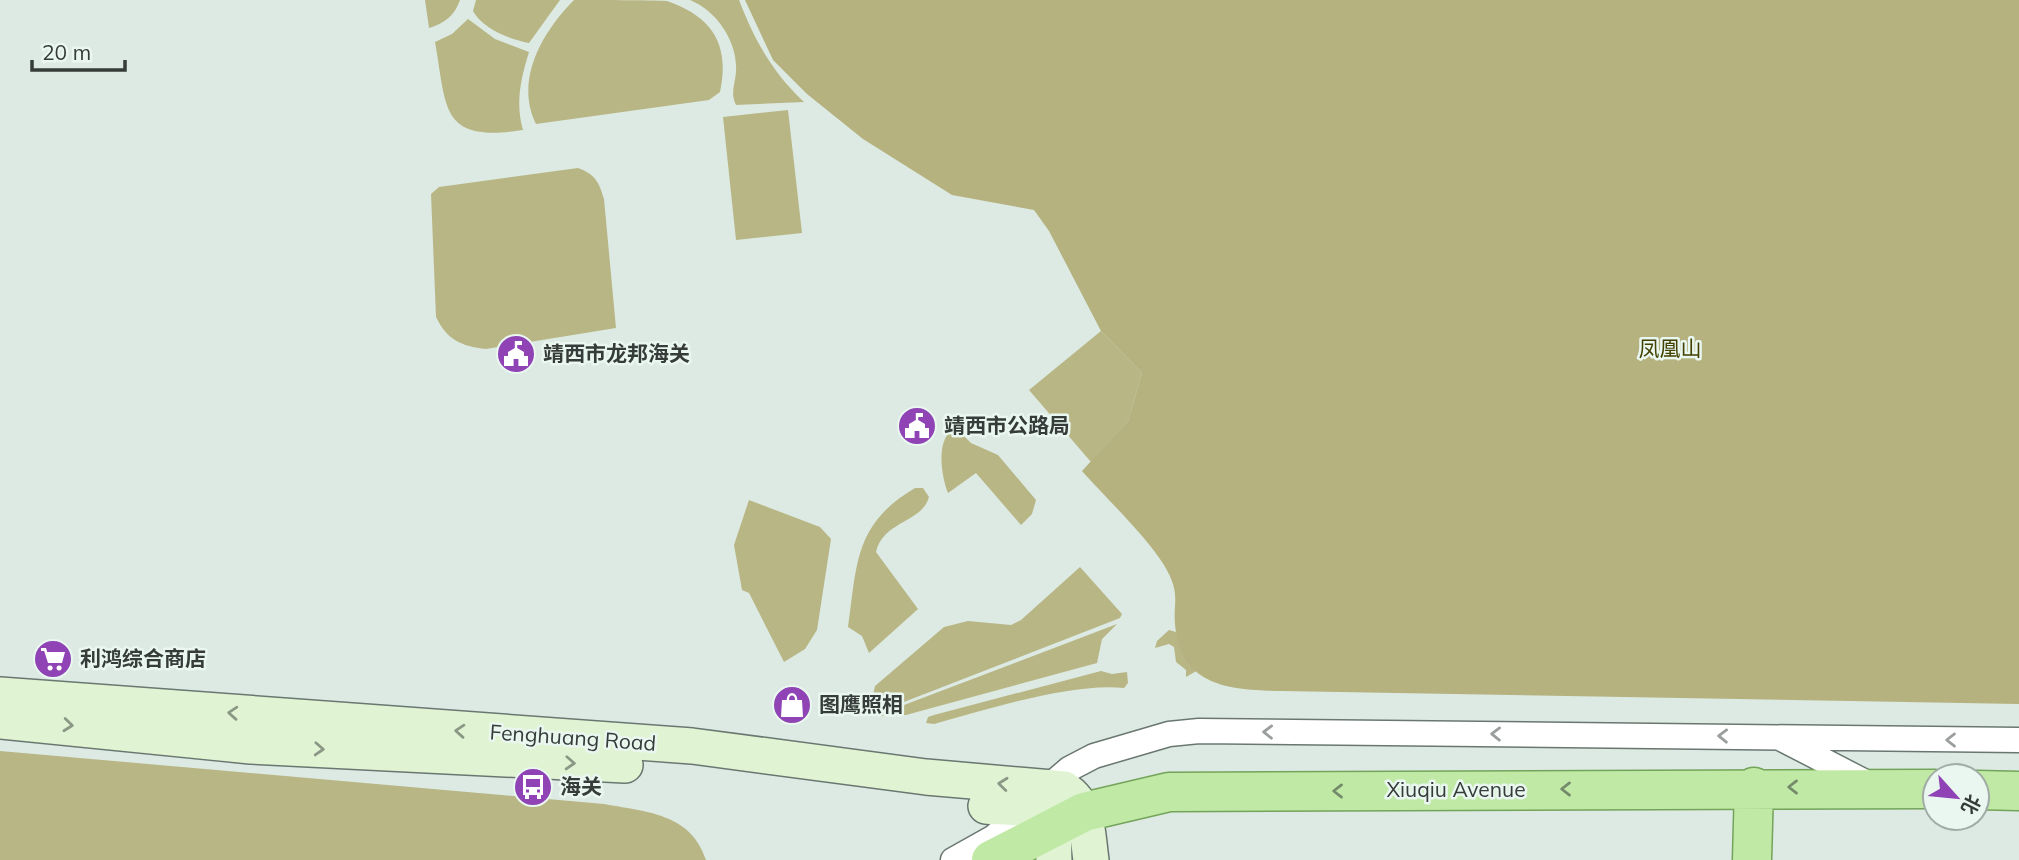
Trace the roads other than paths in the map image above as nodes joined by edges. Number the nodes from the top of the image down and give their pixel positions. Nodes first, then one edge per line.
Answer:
1 (0, 695) edge
2 (0, 720) edge
3 (1778, 737) junction
4 (2019, 740) edge
5 (1874, 787) junction
6 (1754, 788) junction
7 (1921, 789) edge
8 (1991, 790) edge
9 (2019, 791) edge
10 (1053, 819) edge
11 (953, 860) edge
12 (991, 860) edge
13 (1091, 860) edge
14 (1752, 860) edge

10 -> 1 main road, Fenghuang Road
2 -> 10 main road, Fenghuang Road
4 -> 3 street
3 - 5 street
3 -> 10 street
5 -> 6 main road, Xiuqiu Avenue
5 - 7 main road, Xiuqiu Avenue
6 -> 10 main road, Xiuqiu Avenue
6 - 14 main road
8 - 9 main road
10 - 11 street
10 - 12 main road, Xiuqiu Avenue
10 - 13 main road

